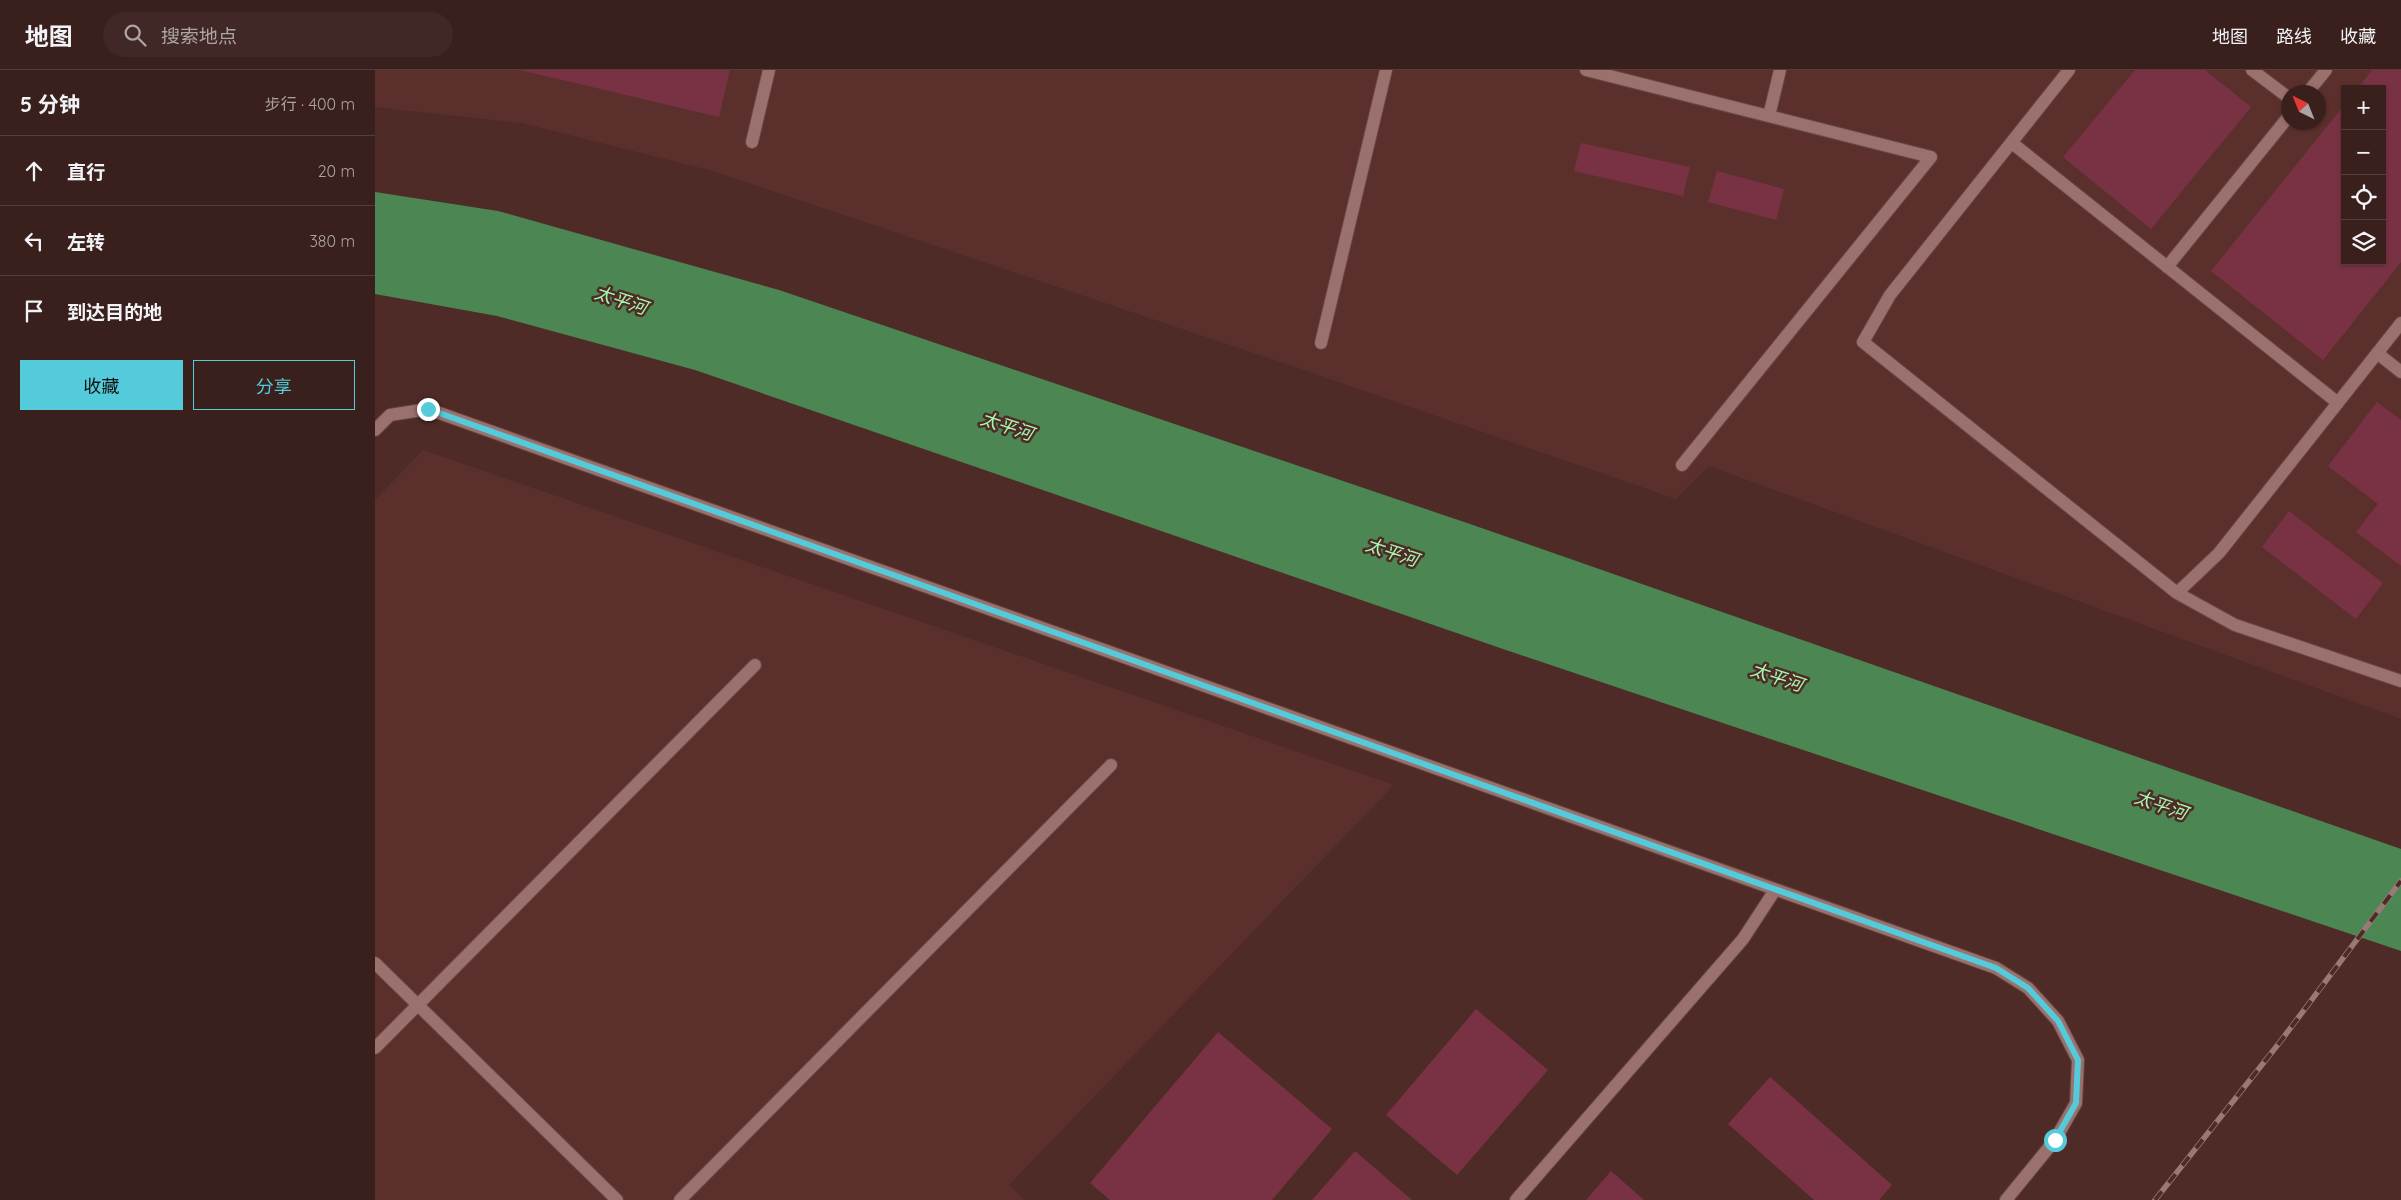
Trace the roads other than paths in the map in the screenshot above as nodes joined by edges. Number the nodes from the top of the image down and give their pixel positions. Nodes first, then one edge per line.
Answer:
1 (769, 70) edge
2 (1386, 70) edge
3 (1586, 70) edge
4 (1780, 70) edge
5 (2069, 70) edge
6 (2252, 70) edge
7 (2326, 70) edge
8 (2314, 85) edge
9 (2281, 92) edge
10 (1769, 116) junction
11 (2281, 126) edge
12 (752, 142) dead end
13 (2012, 143) junction
14 (2167, 267) junction
15 (2401, 323) edge
16 (1321, 343) dead end
17 (2377, 353) junction
18 (2401, 372) edge
19 (2338, 403) junction
20 (375, 430) edge
21 (1682, 465) dead end
22 (2177, 593) junction
23 (755, 665) dead end
24 (2401, 681) edge
25 (1111, 766) dead end
26 (1775, 890) junction
27 (375, 963) edge
28 (418, 1005) junction
29 (375, 1048) edge
30 (617, 1200) edge
31 (681, 1200) edge
32 (1516, 1200) edge
33 (2006, 1200) edge

1 - 12 street
2 - 16 street
3 - 10 street
4 - 10 street
5 - 13 street
6 - 9 street
7 - 8 street
10 - 21 street
11 - 14 street
13 - 14 street
13 - 22 street
14 - 19 street
15 - 17 street
17 - 18 street
17 - 19 street
19 - 22 street
20 - 26 street
22 - 24 street
23 - 28 street
25 - 31 street
26 - 32 street
26 - 33 street
27 - 28 street
28 - 29 street
28 - 30 street

